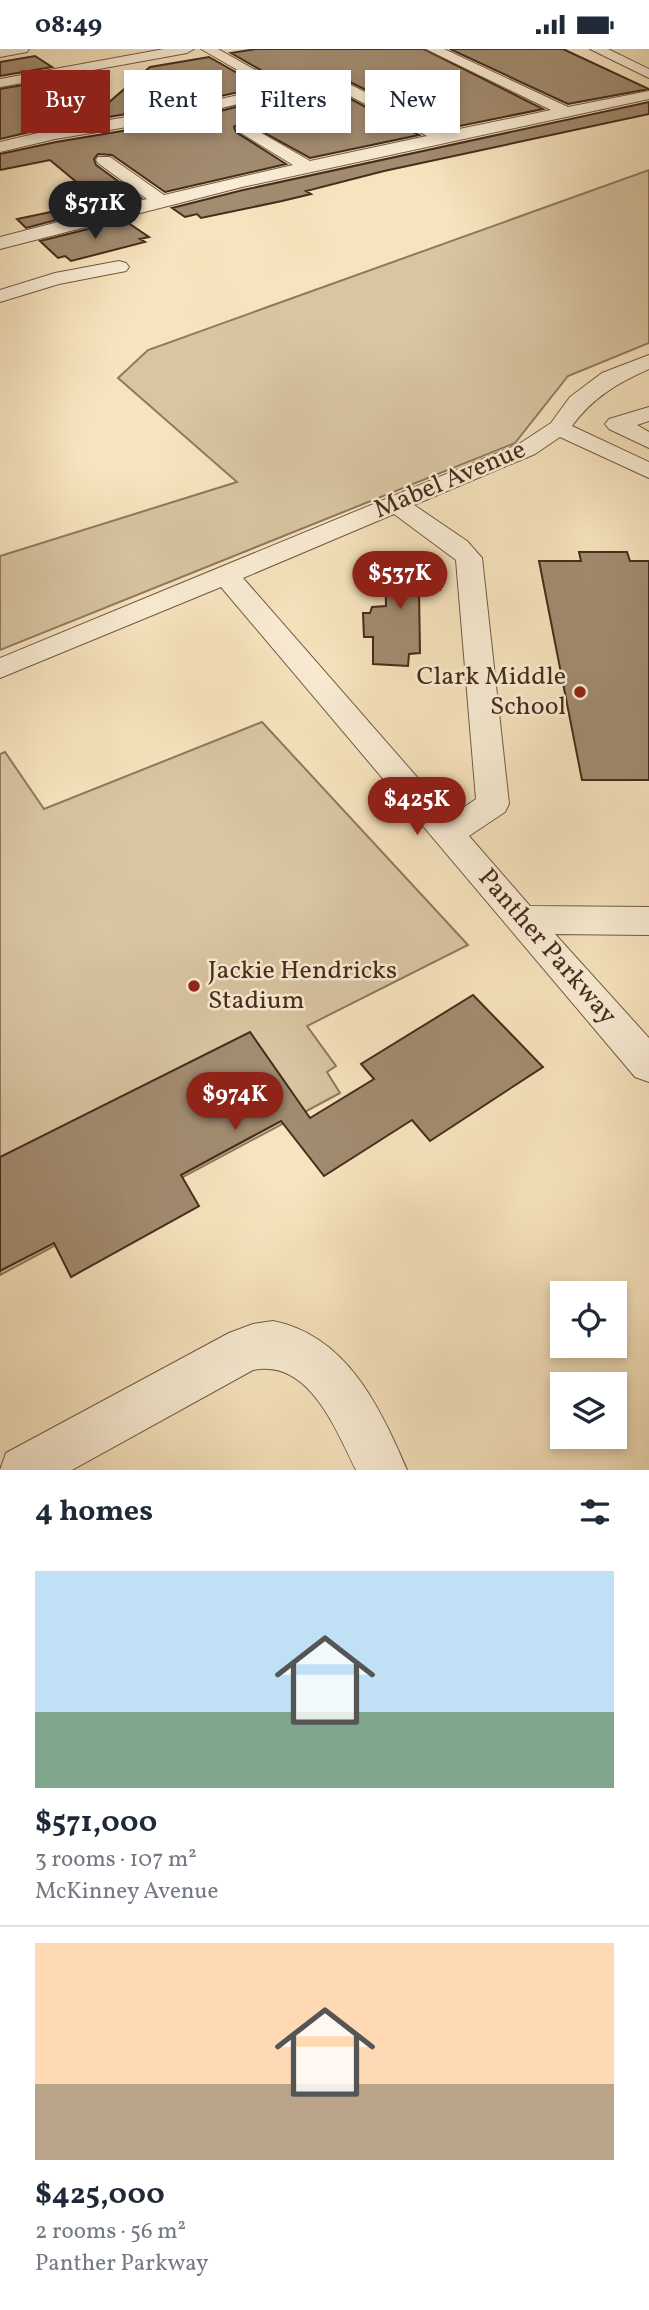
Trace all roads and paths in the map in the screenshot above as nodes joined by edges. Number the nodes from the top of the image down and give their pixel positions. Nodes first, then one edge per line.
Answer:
1 (90, 49) edge
2 (187, 49) edge
3 (208, 49) edge
4 (433, 49) edge
5 (597, 49) edge
6 (112, 63) junction
7 (649, 75) edge
8 (0, 83) edge
9 (351, 91) edge
10 (649, 95) edge
11 (566, 112) junction
12 (252, 133) edge
13 (443, 137) junction
14 (0, 147) edge
15 (104, 160) dead end
16 (310, 168) junction
17 (163, 202) junction
18 (1, 242) edge
19 (119, 267) dead end
20 (0, 296) edge
21 (649, 361) edge
22 (649, 414) edge
23 (559, 428) junction
24 (649, 441) edge
25 (649, 471) edge
26 (395, 503) junction
27 (225, 574) junction
28 (0, 669) edge
29 (449, 834) junction
30 (521, 920) junction
31 (649, 921) edge
32 (644, 1053) edge
33 (23, 1470) edge
34 (382, 1470) edge

1 - 6 street
2 - 6 street
3 - 14 street
4 - 11 street
5 - 7 street
6 - 8 street
9 - 13 street
10 - 11 street
11 - 13 street
12 - 16 street
13 - 16 street
15 - 17 street
16 - 17 street
17 - 18 street
19 - 20 street
21 - 23 street, Mabel Avenue
22 - 24 street
23 - 25 street
23 - 26 street, Mabel Avenue
26 - 27 street, Mabel Avenue
26 - 29 street
27 - 28 street, Mabel Avenue
27 - 29 street, Panther Parkway
29 - 30 street, Panther Parkway
30 - 31 street
30 - 32 street, Panther Parkway
33 - 34 street

